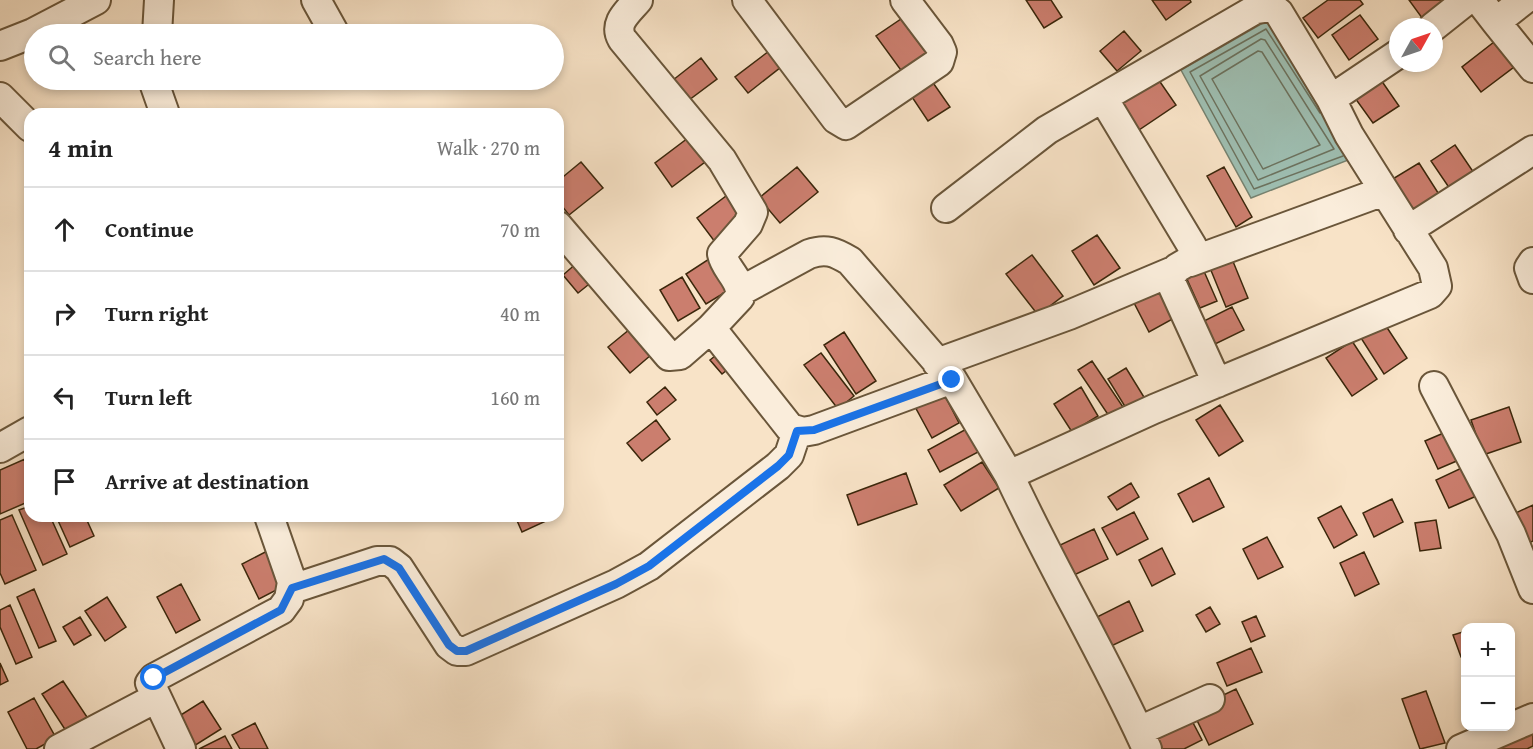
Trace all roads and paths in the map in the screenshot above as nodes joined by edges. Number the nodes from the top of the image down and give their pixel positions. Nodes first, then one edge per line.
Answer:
1 (96, 0) edge
2 (159, 0) edge
3 (316, 0) edge
4 (638, 0) edge
5 (747, 0) edge
6 (905, 0) edge
7 (1467, 0) edge
8 (1479, 0) edge
9 (1524, 0) edge
10 (1443, 19) edge
11 (1496, 22) junction
12 (50, 24) edge
13 (158, 24) edge
14 (329, 24) edge
15 (24, 37) edge
16 (0, 46) edge
17 (1389, 60) edge
18 (1533, 68) edge
19 (157, 90) edge
20 (0, 97) edge
21 (1103, 98) junction
22 (1331, 99) junction
23 (163, 108) edge
24 (24, 121) edge
25 (1533, 150) edge
26 (1384, 190) junction
27 (946, 208) dead end
28 (1408, 230) junction
29 (564, 233) edge
30 (1533, 262) edge
31 (1181, 267) junction
32 (1533, 279) edge
33 (741, 291) junction
34 (711, 328) junction
35 (945, 371) junction
36 (1217, 383) junction
37 (1434, 386) dead end
38 (797, 431) junction
39 (24, 434) edge
40 (0, 448) edge
41 (1009, 475) junction
42 (271, 522) edge
43 (1532, 582) edge
44 (292, 588) junction
45 (156, 698) junction
46 (1210, 699) dead end
47 (1533, 718) edge
48 (1143, 740) edge
49 (59, 749) edge
50 (181, 749) edge
51 (1461, 749) edge

1 - 12 street
2 - 13 street
3 - 14 street
4 - 33 street
5 - 6 street
7 - 10 street
8 - 11 street
9 - 11 street
11 - 18 street
15 - 16 street
17 - 22 street
19 - 23 street
20 - 24 street
21 - 22 street
21 - 27 street
21 - 31 street
22 - 26 street
25 - 28 street
26 - 28 street
26 - 31 street
28 - 36 street
29 - 34 street
30 - 32 street
31 - 35 street
31 - 36 street
33 - 34 street
33 - 35 street
34 - 38 street
35 - 38 street
35 - 41 street
36 - 41 street
37 - 43 street
38 - 44 street
39 - 40 street
41 - 48 street
42 - 44 street
44 - 45 street
45 - 49 street
45 - 50 street
46 - 48 street
47 - 51 street

